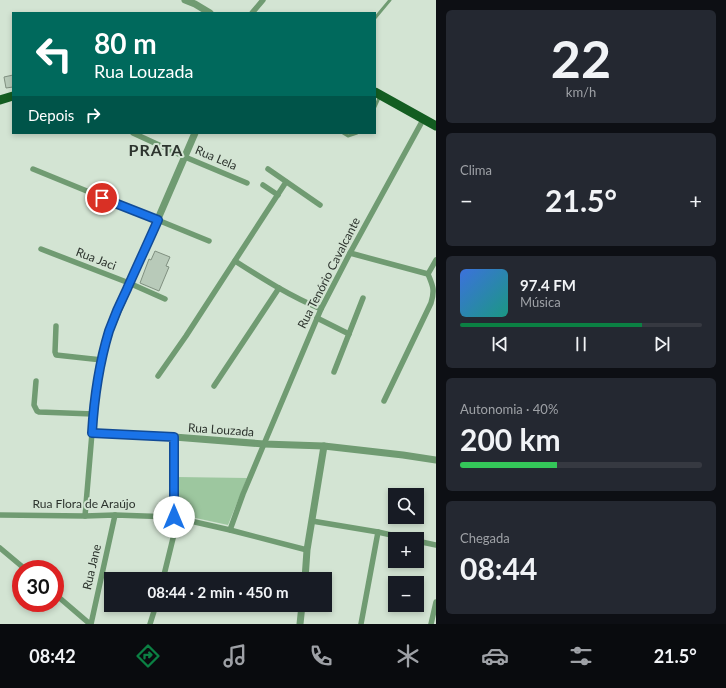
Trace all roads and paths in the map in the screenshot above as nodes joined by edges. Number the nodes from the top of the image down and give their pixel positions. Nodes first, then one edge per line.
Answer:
1 (185, 0) edge
2 (263, 0) edge
3 (390, 0) edge
4 (208, 12) edge
5 (253, 12) edge
6 (376, 17) edge
7 (378, 93) edge
8 (12, 96) edge
9 (0, 100) edge
10 (424, 118) junction
11 (436, 126) edge
12 (135, 134) edge
13 (195, 134) edge
14 (345, 134) edge
15 (354, 134) edge
16 (185, 157) junction
17 (33, 169) dead end
18 (268, 169) dead end
19 (286, 182) junction
20 (247, 183) dead end
21 (263, 185) dead end
22 (278, 195) junction
23 (320, 205) dead end
24 (158, 220) junction
25 (209, 241) dead end
26 (41, 249) dead end
27 (350, 253) junction
28 (436, 260) edge
29 (235, 261) junction
30 (428, 274) junction
31 (129, 283) junction
32 (279, 288) junction
33 (362, 298) dead end
34 (165, 299) dead end
35 (321, 309) junction
36 (316, 318) junction
37 (56, 326) dead end
38 (349, 334) junction
39 (102, 360) junction
40 (334, 372) dead end
41 (158, 376) dead end
42 (36, 381) dead end
43 (214, 386) dead end
44 (384, 401) dead end
45 (93, 414) junction
46 (92, 433) junction
47 (174, 437) junction
48 (264, 444) junction
49 (324, 446) junction
50 (436, 460) edge
51 (0, 515) edge
52 (115, 515) junction
53 (85, 516) junction
54 (176, 518) junction
55 (312, 521) junction
56 (230, 530) junction
57 (378, 532) junction
58 (388, 534) edge
59 (424, 542) edge
60 (436, 545) edge
61 (0, 548) edge
62 (307, 550) junction
63 (14, 560) edge
64 (164, 572) edge
65 (305, 572) edge
66 (64, 602) edge
67 (436, 602) edge
68 (154, 612) edge
69 (301, 612) edge
70 (90, 624) edge
71 (150, 624) edge
72 (300, 624) edge
73 (361, 624) edge
74 (431, 624) edge

1 - 4 street
2 - 5 street
3 - 6 lane
7 - 10 main road
8 - 9 main road
10 - 11 main road
10 - 27 street, Rua Tenório Cavalcante
12 - 16 street, Rua Lela
13 - 16 street
14 - 15 lane
16 - 20 street, Rua Lela
16 - 24 street
17 - 24 street
18 - 19 street
19 - 22 street
19 - 23 street
21 - 22 street
22 - 29 street
24 - 25 street
24 - 31 street
26 - 31 street, Rua Jaci
27 - 30 street
27 - 35 street, Rua Tenório Cavalcante
28 - 30 street
29 - 32 street
29 - 41 street
30 - 44 street
31 - 34 street, Rua Jaci
31 - 39 street
32 - 35 street
32 - 43 street
33 - 38 street
35 - 36 street, Rua Tenório Cavalcante
36 - 38 street
36 - 48 street, Rua Tenório Cavalcante
37 - 39 street
38 - 40 street
39 - 45 street
42 - 45 street
45 - 46 street
46 - 47 street, Rua Louzada
46 - 53 street
47 - 48 street, Rua Louzada
47 - 54 street
48 - 49 street, Rua Louzada
48 - 56 street, Rua Tenório Cavalcante
49 - 50 street, Rua Louzada
49 - 55 street
51 - 53 street, Rua Flora de Araújo
52 - 53 street, Rua Flora de Araújo
52 - 54 street, Rua Flora de Araújo
52 - 70 street, Rua Jane
54 - 56 street, Rua Flora de Araújo
54 - 64 street
55 - 57 street
55 - 62 street
56 - 62 street, Rua Flora de Araújo
57 - 58 street
57 - 73 street
59 - 60 street
61 - 63 street
62 - 65 street
66 - 70 street
67 - 74 street
68 - 71 street
69 - 72 street

